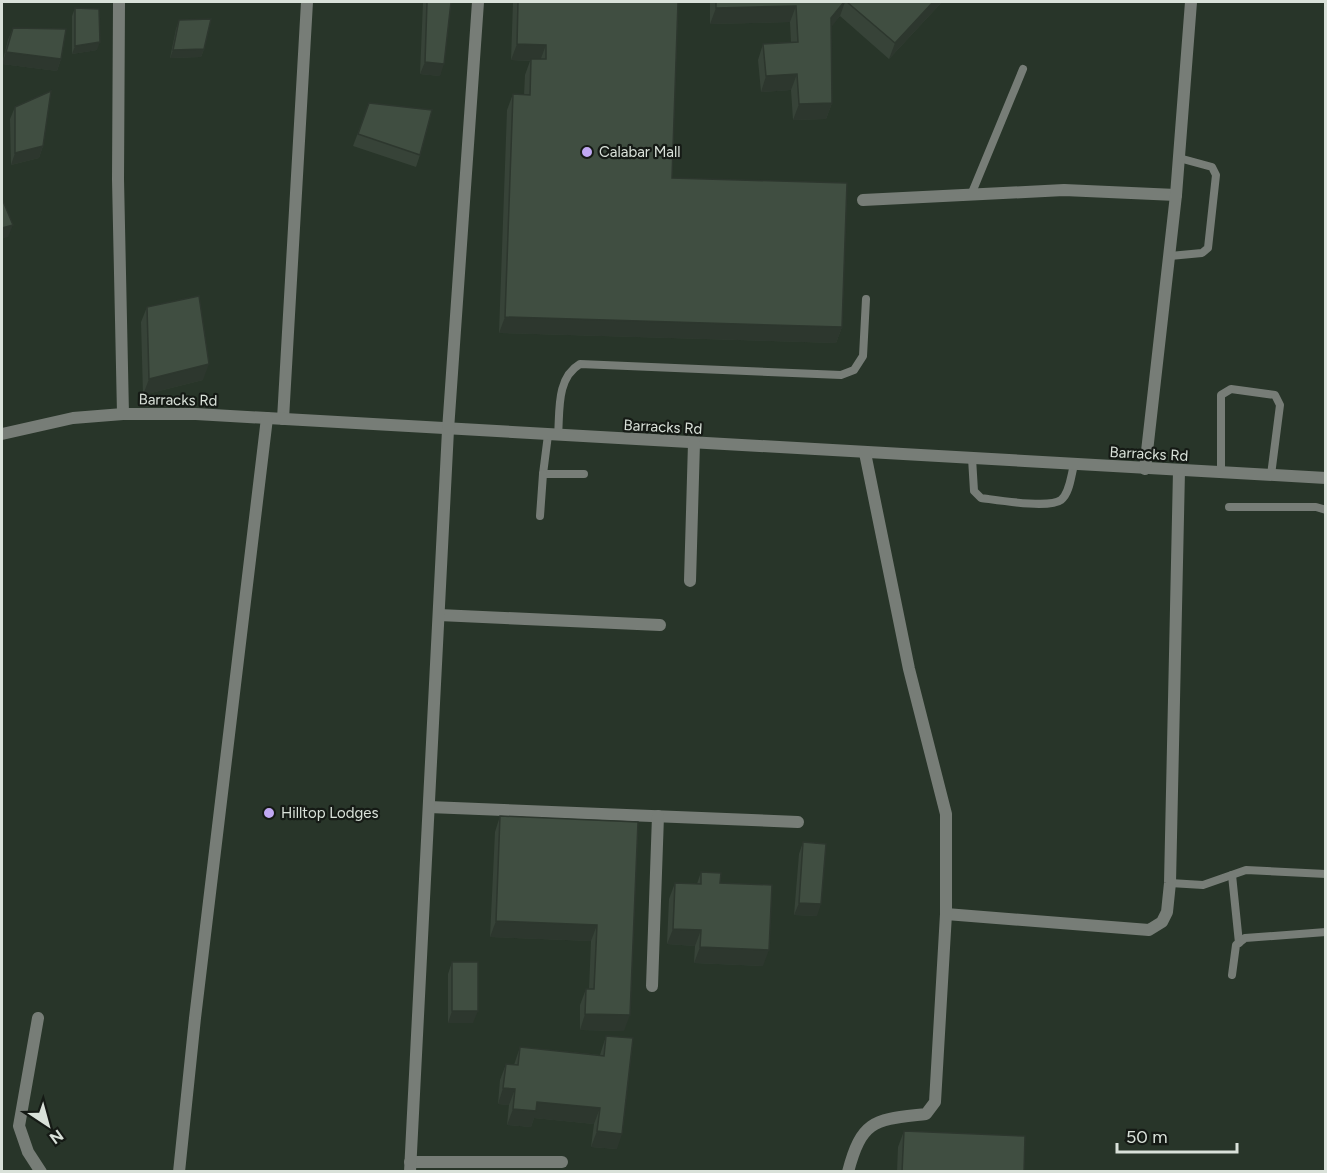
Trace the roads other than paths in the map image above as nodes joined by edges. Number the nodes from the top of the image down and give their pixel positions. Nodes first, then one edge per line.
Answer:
1 (119, 2) edge
2 (308, 2) edge
3 (478, 2) edge
4 (1191, 2) edge
5 (1023, 69) dead end
6 (1179, 158) junction
7 (971, 195) junction
8 (1176, 195) junction
9 (862, 200) dead end
10 (1170, 256) junction
11 (866, 299) dead end
12 (123, 414) junction
13 (267, 418) junction
14 (283, 419) junction
15 (448, 430) junction
16 (2, 434) edge
17 (553, 436) junction
18 (694, 443) junction
19 (865, 453) junction
20 (972, 458) junction
21 (1074, 465) junction
22 (1145, 469) junction
23 (1179, 471) junction
24 (1221, 472) junction
25 (543, 474) junction
26 (584, 474) dead end
27 (1271, 475) junction
28 (1326, 478) edge
29 (1228, 507) dead end
30 (1326, 510) edge
31 (540, 516) dead end
32 (690, 581) dead end
33 (439, 615) junction
34 (660, 625) dead end
35 (429, 807) junction
36 (658, 816) junction
37 (798, 822) dead end
38 (1232, 874) junction
39 (1326, 874) edge
40 (1170, 883) junction
41 (946, 914) junction
42 (1326, 933) edge
43 (1239, 943) junction
44 (1232, 975) dead end
45 (652, 986) dead end
46 (38, 1018) dead end
47 (562, 1162) dead end
48 (410, 1167) edge
49 (40, 1172) edge
50 (179, 1172) edge
51 (848, 1172) edge

1 - 12 street
2 - 14 street
3 - 15 street
4 - 6 street
5 - 7 lane
6 - 8 street
6 - 10 lane
7 - 8 street
7 - 9 street
8 - 10 street
10 - 22 street
11 - 17 lane
12 - 13 street, Barracks Rd
12 - 16 street, Barracks Rd
13 - 14 street, Barracks Rd
13 - 50 street
14 - 15 street, Barracks Rd
15 - 17 street, Barracks Rd
15 - 33 street
17 - 18 street, Barracks Rd
17 - 25 lane
18 - 19 street, Barracks Rd
18 - 32 street
19 - 20 street, Barracks Rd
19 - 41 street
20 - 21 street, Barracks Rd
20 - 21 lane
21 - 22 street, Barracks Rd
22 - 23 street, Barracks Rd
23 - 24 street, Barracks Rd
23 - 40 street
24 - 27 street, Barracks Rd
24 - 27 lane
25 - 26 lane
25 - 31 lane
27 - 28 street, Barracks Rd
29 - 30 lane
33 - 34 street
33 - 35 street
35 - 36 street
35 - 48 street
36 - 37 street
36 - 45 street
38 - 39 lane
38 - 40 lane
38 - 43 lane
40 - 41 street
41 - 51 street
42 - 43 lane
43 - 44 lane
46 - 49 street
47 - 48 street

